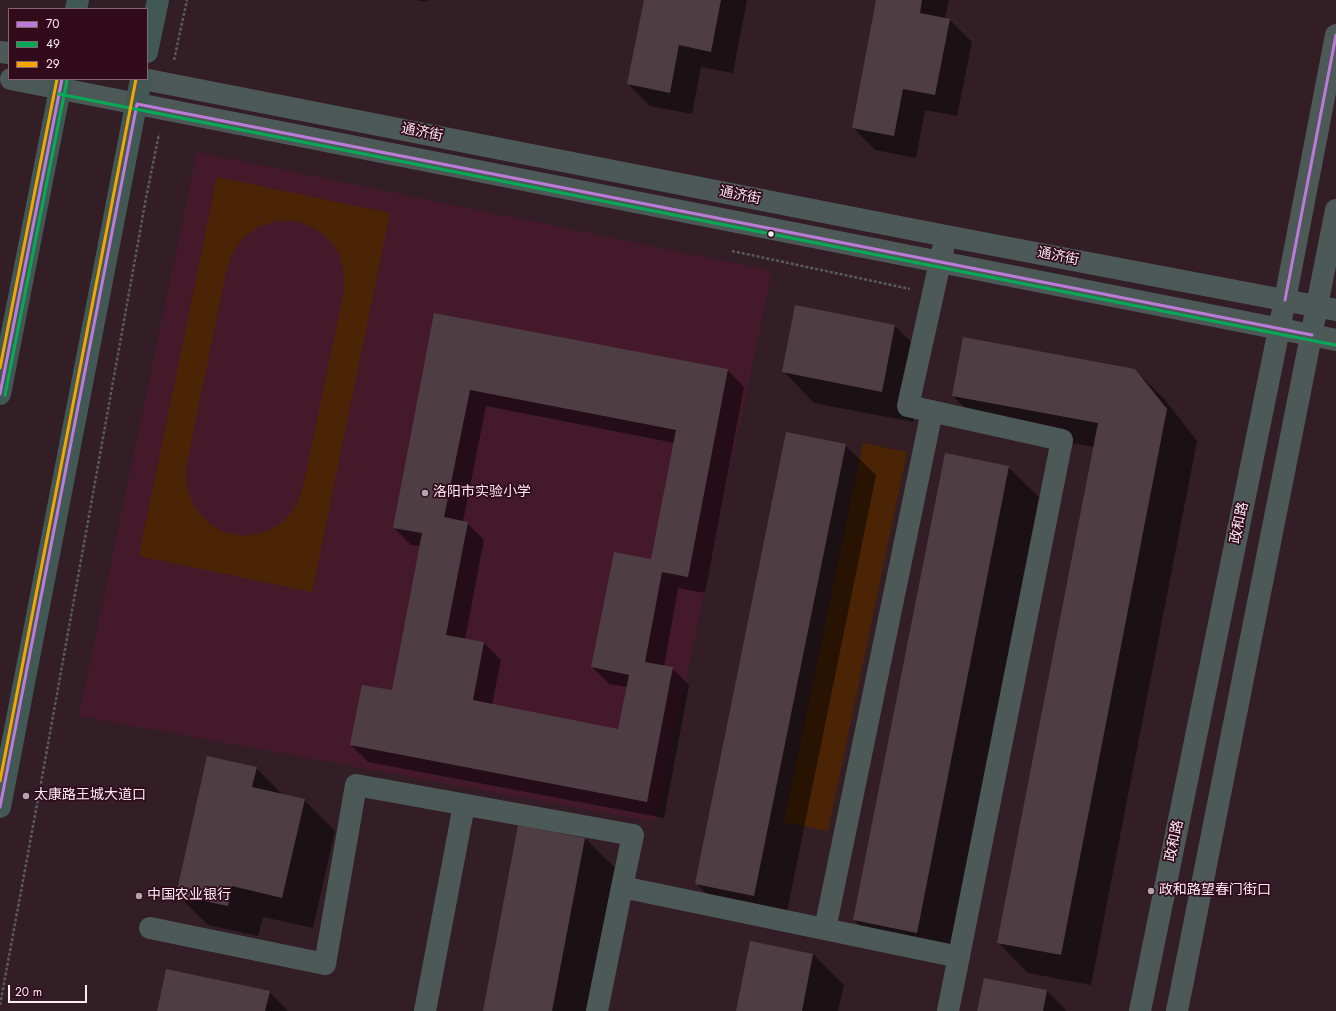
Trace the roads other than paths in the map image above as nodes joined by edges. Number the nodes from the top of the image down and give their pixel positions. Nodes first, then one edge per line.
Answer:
1 (158, 0) edge
2 (1336, 35) edge
3 (148, 47) edge
4 (20, 80) edge
5 (142, 80) edge
6 (147, 80) edge
7 (61, 84) edge
8 (137, 104) junction
9 (1336, 210) edge
10 (946, 236) junction
11 (940, 262) junction
12 (1286, 300) junction
13 (1327, 308) edge
14 (1279, 329) junction
15 (1312, 335) junction
16 (1336, 340) edge
17 (0, 394) edge
18 (932, 411) junction
19 (464, 805) junction
20 (0, 807) edge
21 (622, 887) junction
22 (150, 928) dead end
23 (825, 929) junction
24 (959, 957) junction
25 (425, 1011) edge
26 (597, 1011) edge
27 (948, 1011) edge
28 (1140, 1011) edge
29 (1177, 1011) edge

1 - 3 main road
2 - 12 street, 政和路
4 - 7 street, 通济街
5 - 8 main road
6 - 10 street, 通济街
7 - 8 street, 通济街
7 - 17 main road
8 - 11 street, 通济街
8 - 20 main road
9 - 13 street
10 - 11 street
10 - 12 street, 通济街
11 - 14 street, 通济街
11 - 18 street
12 - 13 street, 通济街
12 - 14 street, 政和路
13 - 15 street
14 - 15 street, 通济街
14 - 28 street, 政和路
15 - 16 street, 通济街
15 - 29 street
18 - 23 street
18 - 24 street
19 - 21 street
19 - 22 street
19 - 25 street
21 - 23 street
21 - 26 street
23 - 24 street
24 - 27 street

